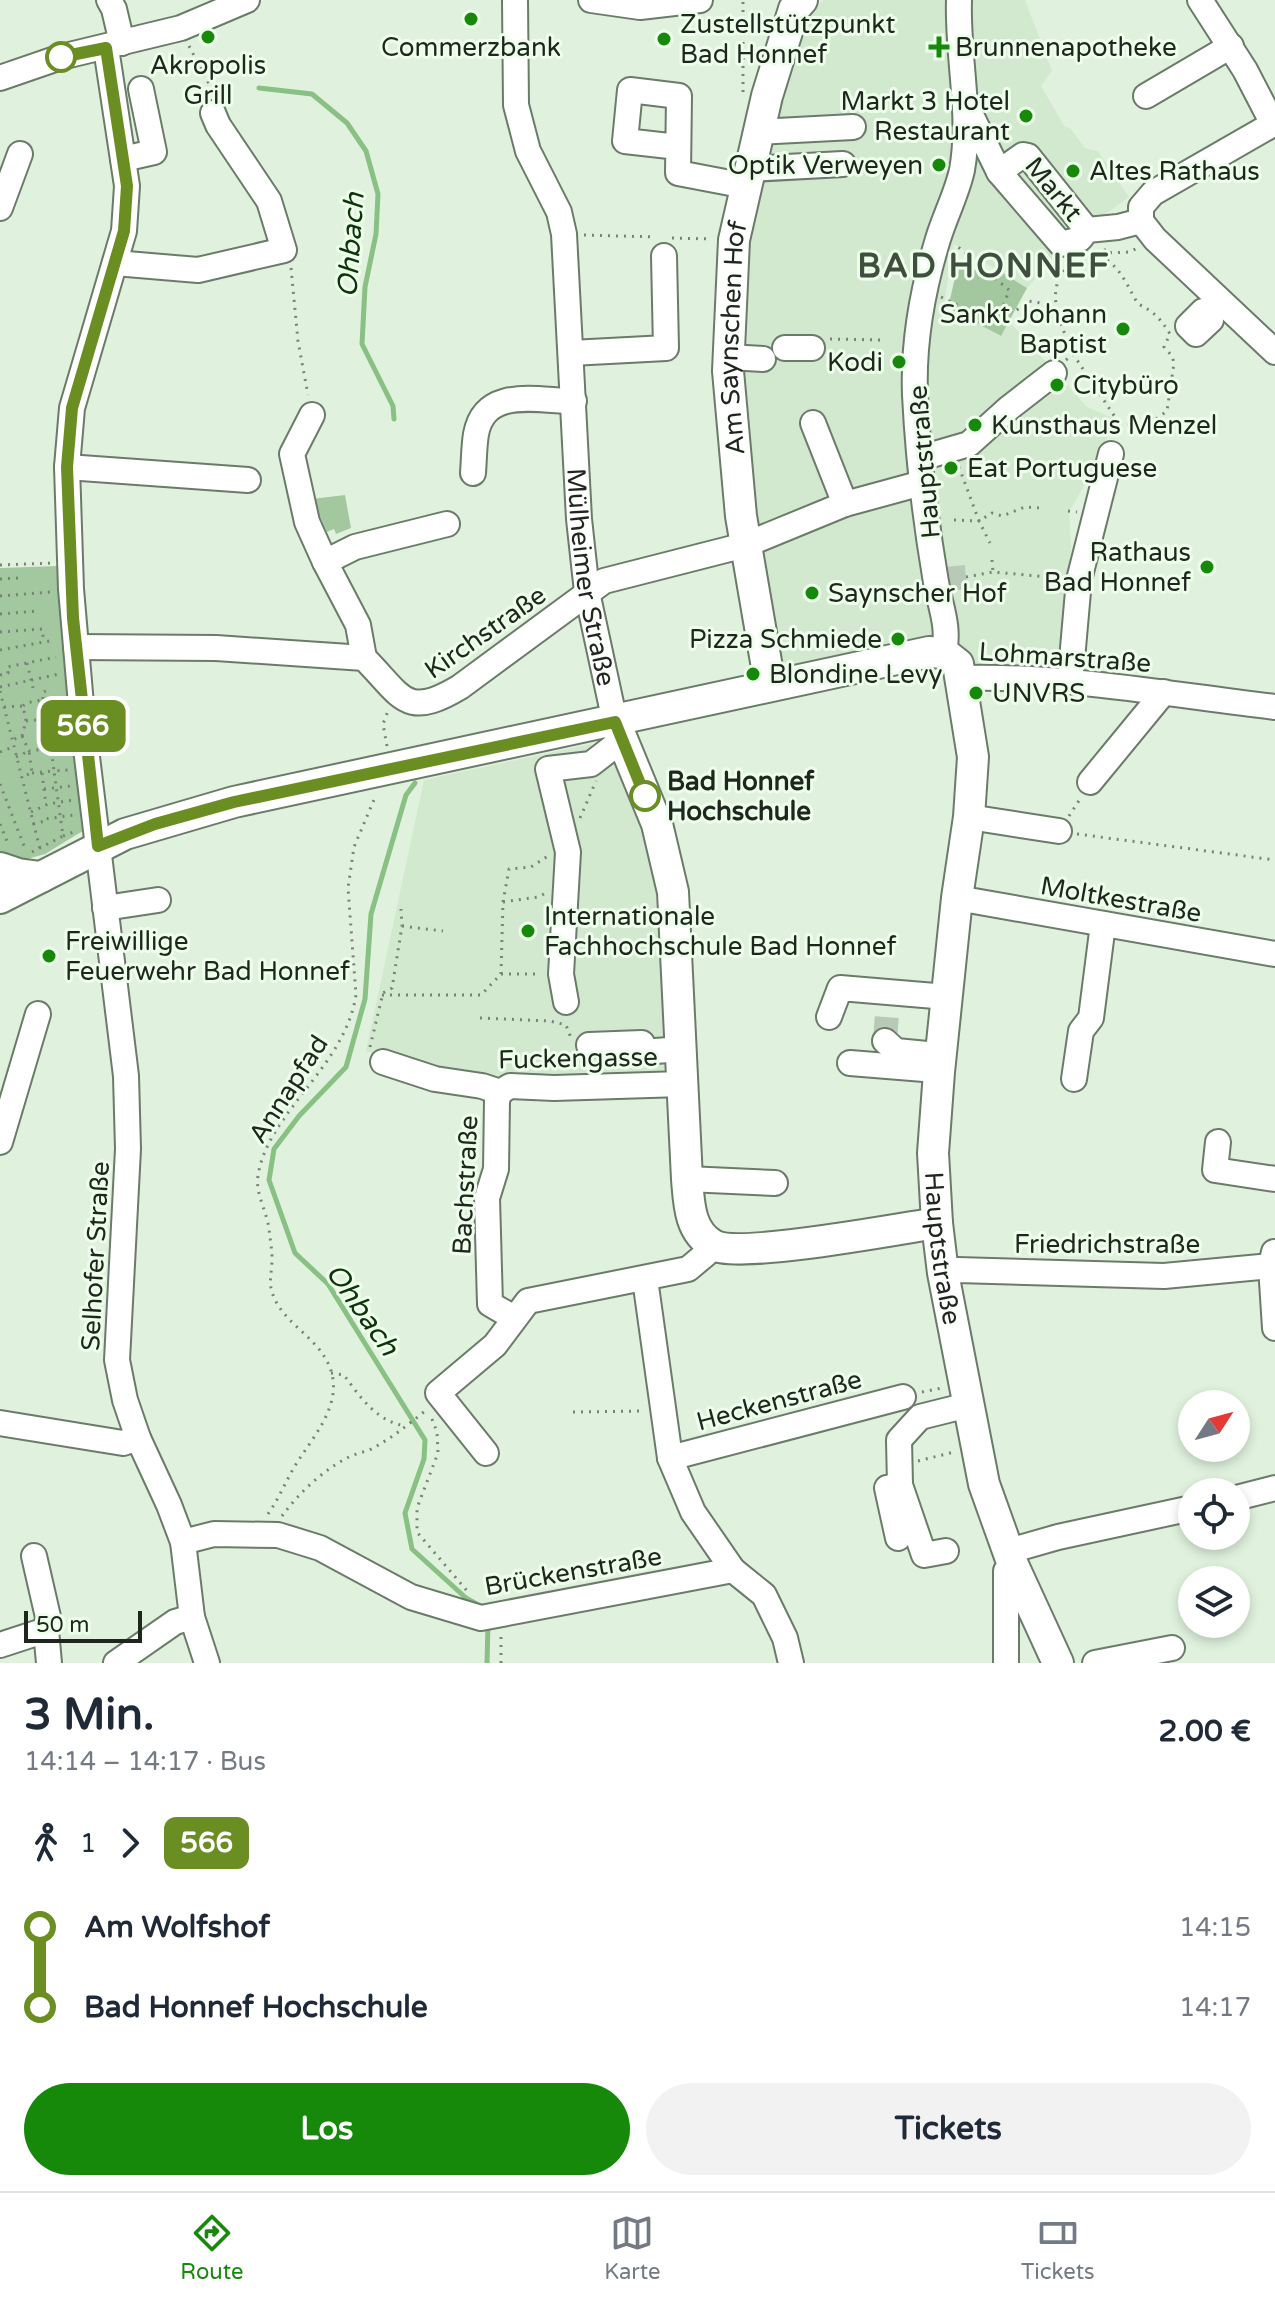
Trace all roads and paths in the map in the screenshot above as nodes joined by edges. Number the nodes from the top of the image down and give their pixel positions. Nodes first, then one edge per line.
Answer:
1 (109, 0) edge
2 (247, 0) edge
3 (515, 0) edge
4 (591, 0) edge
5 (700, 0) edge
6 (743, 0) edge
7 (959, 0) edge
8 (1200, 0) edge
9 (794, 3) edge
10 (181, 28) junction
11 (114, 46) junction
12 (1231, 46) junction
13 (0, 78) edge
14 (141, 89) dead end
15 (1146, 96) dead end
16 (743, 101) dead end
17 (965, 102) junction
18 (213, 113) joint
19 (1274, 123) edge
20 (853, 127) dead end
21 (759, 132) junction
22 (678, 147) dead end
23 (20, 154) dead end
24 (123, 159) junction
25 (843, 164) dead end
26 (999, 172) junction
27 (748, 178) junction
28 (0, 208) edge
29 (1141, 221) junction
30 (1087, 230) junction
31 (564, 234) junction
32 (734, 240) junction
33 (664, 244) junction
34 (961, 247) dead end
35 (284, 250) junction
36 (1068, 251) junction
37 (115, 263) junction
38 (926, 289) junction
39 (1054, 306) junction
40 (1003, 308) junction
41 (882, 340) dead end
42 (785, 348) dead end
43 (812, 348) joint
44 (1179, 348) dead end
45 (1275, 352) edge
46 (571, 353) junction
47 (1073, 354) junction
48 (1172, 356) junction
49 (729, 357) junction
50 (763, 359) dead end
51 (1054, 373) joint
52 (574, 401) junction
53 (312, 415) joint
54 (813, 423) dead end
55 (1119, 423) junction
56 (953, 449) junction
57 (1111, 454) joint
58 (921, 458) junction
59 (67, 467) junction
60 (473, 473) dead end
61 (248, 480) dead end
62 (922, 483) junction
63 (845, 504) junction
64 (1041, 508) dead end
65 (954, 520) dead end
66 (979, 521) junction
67 (447, 524) dead end
68 (990, 543) dead end
69 (745, 545) junction
70 (992, 560) dead end
71 (325, 562) junction
72 (69, 563) junction
73 (0, 565) edge
74 (993, 572) junction
75 (19, 578) dead end
76 (949, 578) junction
77 (0, 579) edge
78 (1079, 580) junction
79 (71, 589) junction
80 (587, 592) junction
81 (0, 596) edge
82 (38, 611) dead end
83 (0, 614) edge
84 (0, 632) edge
85 (44, 642) junction
86 (66, 647) junction
87 (0, 650) edge
88 (944, 653) junction
89 (364, 658) junction
90 (27, 663) junction
91 (62, 674) dead end
92 (0, 675) edge
93 (962, 678) junction
94 (31, 680) junction
95 (1070, 682) junction
96 (770, 685) junction
97 (33, 688) dead end
98 (0, 689) edge
99 (46, 691) dead end
100 (1164, 692) junction
101 (64, 695) dead end
102 (43, 699) junction
103 (404, 700) junction
104 (23, 706) junction
105 (4, 707) junction
106 (1275, 707) edge
107 (26, 721) junction
108 (76, 722) junction
109 (8, 723) junction
110 (0, 725) edge
111 (619, 731) junction
112 (22, 736) junction
113 (12, 740) junction
114 (64, 746) dead end
115 (13, 747) junction
116 (51, 748) junction
117 (45, 749) junction
118 (29, 751) junction
119 (0, 752) edge
120 (16, 757) junction
121 (591, 764) junction
122 (383, 769) junction
123 (68, 770) dead end
124 (54, 771) junction
125 (42, 772) junction
126 (32, 773) junction
127 (21, 777) junction
128 (1090, 782) joint
129 (0, 784) edge
130 (71, 786) dead end
131 (56, 788) junction
132 (44, 789) junction
133 (73, 800) dead end
134 (58, 802) junction
135 (46, 805) junction
136 (30, 812) junction
137 (75, 815) dead end
138 (60, 816) junction
139 (969, 817) junction
140 (579, 820) dead end
141 (0, 824) edge
142 (33, 824) junction
143 (1059, 831) junction
144 (63, 836) junction
145 (87, 839) junction
146 (568, 852) junction
147 (36, 860) junction
148 (1275, 860) edge
149 (0, 868) edge
150 (566, 881) junction
151 (0, 898) edge
152 (957, 898) junction
153 (158, 900) dead end
154 (503, 902) junction
155 (105, 908) junction
156 (401, 909) dead end
157 (1103, 924) junction
158 (402, 926) junction
159 (443, 931) dead end
160 (1275, 954) edge
161 (501, 974) junction
162 (561, 974) junction
163 (382, 995) junction
164 (947, 997) junction
165 (566, 1002) dead end
166 (38, 1014) dead end
167 (829, 1017) dead end
168 (480, 1018) dead end
169 (885, 1041) dead end
170 (581, 1045) joint
171 (681, 1049) junction
172 (375, 1058) joint
173 (850, 1063) dead end
174 (940, 1064) junction
175 (1074, 1079) dead end
176 (682, 1084) junction
177 (500, 1092) junction
178 (0, 1142) edge
179 (1218, 1142) dead end
180 (687, 1179) junction
181 (1275, 1179) edge
182 (775, 1183) dead end
183 (937, 1223) junction
184 (711, 1243) junction
185 (1273, 1258) edge
186 (943, 1273) junction
187 (645, 1279) junction
188 (514, 1318) junction
189 (1275, 1328) edge
190 (331, 1373) junction
191 (966, 1394) junction
192 (903, 1397) joint
193 (663, 1410) junction
194 (573, 1412) dead end
195 (0, 1423) edge
196 (409, 1425) junction
197 (138, 1438) junction
198 (976, 1447) junction
199 (486, 1453) dead end
200 (670, 1458) junction
201 (899, 1475) junction
202 (1275, 1488) edge
203 (1250, 1494) edge
204 (1178, 1511) edge
205 (266, 1535) junction
206 (898, 1538) dead end
207 (183, 1542) junction
208 (946, 1551) dead end
209 (34, 1556) dead end
210 (1011, 1558) junction
211 (733, 1570) junction
212 (491, 1616) junction
213 (192, 1617) junction
214 (46, 1630) junction
215 (0, 1645) edge
216 (1172, 1648) dead end
217 (49, 1663) edge
218 (116, 1663) edge
219 (207, 1663) edge
220 (501, 1663) edge
221 (791, 1663) edge
222 (1006, 1663) edge
223 (1058, 1663) edge
224 (1095, 1663) edge

1 - 11 street, Selhofer Straße
2 - 10 street
3 - 31 street, Mülheimer Straße
4 - 5 street
6 - 16 path
7 - 17 street, Hauptstraße
8 - 12 street
9 - 21 main road, Am Saynschen Hof
10 - 11 street
10 - 18 path
11 - 13 street
11 - 24 street, Selhofer Straße
12 - 15 street
12 - 19 street
14 - 24 street
17 - 26 street, Hauptstraße
17 - 38 street, Hauptstraße
18 - 35 street
19 - 29 street
20 - 21 street
21 - 27 main road, Am Saynschen Hof
22 - 27 street
23 - 28 street
24 - 37 street, Selhofer Straße
25 - 27 street
26 - 30 street, Markt
26 - 36 street, Markt
27 - 32 main road, Am Saynschen Hof
29 - 30 street, Markt
29 - 45 street
30 - 36 street, Markt
31 - 33 path
31 - 46 street, Mülheimer Straße
32 - 33 path
32 - 49 main road, Am Saynschen Hof
33 - 46 street
34 - 40 path
35 - 37 street
35 - 53 path
36 - 39 path
36 - 48 path
37 - 59 street, Selhofer Straße
38 - 40 path
38 - 58 street, Hauptstraße
39 - 40 path
39 - 47 path
41 - 43 path
42 - 43 street
44 - 48 path
46 - 52 street, Mülheimer Straße
47 - 51 path
47 - 55 path
48 - 55 path
49 - 50 street
49 - 69 main road, Am Saynschen Hof
51 - 56 street
52 - 60 street
52 - 80 street, Mülheimer Straße
53 - 71 street
54 - 63 street
55 - 57 path
56 - 58 street
56 - 66 path
57 - 78 street
58 - 62 street, Hauptstraße
59 - 61 street
59 - 72 street, Selhofer Straße
62 - 63 street, Kirchstraße
62 - 76 street, Hauptstraße
63 - 69 street, Kirchstraße
64 - 66 path
65 - 66 path
66 - 68 path
67 - 71 street
69 - 80 street, Kirchstraße
69 - 96 main road, Am Saynschen Hof
70 - 74 path
71 - 89 street
72 - 73 path
72 - 79 street, Selhofer Straße
74 - 76 path
74 - 78 path
75 - 77 path
76 - 88 street, Hauptstraße
78 - 95 street
79 - 81 path
79 - 86 street, Selhofer Straße
80 - 103 street, Kirchstraße
80 - 111 street, Mülheimer Straße
82 - 83 path
84 - 85 path
85 - 86 path
85 - 87 path
86 - 89 street
86 - 90 path
86 - 108 street, Selhofer Straße
88 - 93 main road, Hauptstraße
88 - 96 main road
89 - 103 street, Kirchstraße
90 - 92 path
90 - 94 path
91 - 94 path
93 - 95 street, Lohmarstraße
93 - 139 main road, Hauptstraße
94 - 97 path
94 - 98 path
95 - 100 street, Lohmarstraße
96 - 111 main road
98 - 105 path
99 - 102 path
100 - 106 street, Lohmarstraße
100 - 128 street, Lohmarstraße
101 - 102 path
102 - 104 path
103 - 122 path, Annapfad
104 - 105 path
104 - 107 path
105 - 109 path
107 - 108 path
107 - 112 path
108 - 117 path
108 - 145 street, Selhofer Straße
109 - 110 path
109 - 113 path
111 - 121 street
111 - 122 main road
111 - 171 main road, Mülheimer Straße
112 - 113 path
112 - 118 path
113 - 115 path
114 - 116 path
115 - 119 path
115 - 120 path
116 - 117 path
116 - 124 path
117 - 118 path
118 - 120 path
118 - 126 path
120 - 127 path
121 - 140 path
121 - 146 street
122 - 145 main road
122 - 190 path, Annapfad
123 - 124 path
124 - 125 path
124 - 131 path
125 - 126 path
125 - 132 path
126 - 127 path
127 - 136 path
128 - 143 path
129 - 147 path
130 - 131 path
131 - 132 path
131 - 134 path
132 - 135 path
133 - 134 path
134 - 135 path
134 - 138 path
135 - 136 path
136 - 142 path
137 - 138 path
138 - 142 path
138 - 144 path
139 - 143 street
139 - 152 main road, Hauptstraße
141 - 147 path
142 - 147 path
143 - 148 path
144 - 145 path
144 - 147 path
145 - 147 main road
145 - 155 street, Selhofer Straße
146 - 150 street
146 - 154 path
147 - 149 main road
147 - 151 main road
150 - 154 path
150 - 162 street
152 - 157 street, Moltkestraße
152 - 164 main road, Hauptstraße
153 - 155 street
154 - 161 path
155 - 197 street, Selhofer Straße
156 - 158 path
157 - 160 street, Moltkestraße
157 - 175 street
158 - 159 path
158 - 163 path
161 - 162 path
161 - 163 path
162 - 165 street
163 - 172 path
164 - 167 street
164 - 174 main road, Hauptstraße
166 - 178 street
168 - 170 path
169 - 174 street
170 - 171 street
171 - 176 main road, Mülheimer Straße
172 - 177 street, Fuckengasse
173 - 174 street
174 - 183 main road, Hauptstraße
176 - 177 street, Fuckengasse
176 - 180 main road, Mülheimer Straße
177 - 188 street, Bachstraße
179 - 181 street
180 - 182 street
180 - 184 main road, Mülheimer Straße
183 - 184 main road
183 - 186 main road, Hauptstraße
184 - 187 street
185 - 186 street, Friedrichstraße
185 - 189 street
186 - 191 main road, Hauptstraße
187 - 188 street
187 - 193 street, Heckenstraße
188 - 199 street
190 - 196 path, Annapfad
190 - 205 path
191 - 192 path
191 - 198 main road, Hauptstraße
191 - 201 street
192 - 200 street, Heckenstraße
193 - 194 path
193 - 200 street, Heckenstraße
195 - 197 street
196 - 205 path
196 - 212 path
197 - 207 street, Selhofer Straße
198 - 201 path
198 - 210 main road, Hauptstraße
200 - 211 street, Heckenstraße
201 - 206 street
201 - 208 street
202 - 203 street
204 - 210 street
205 - 207 street, Brückenstraße
205 - 212 street, Brückenstraße
207 - 213 street, Selhofer Straße
209 - 214 street
210 - 222 street
210 - 223 main road, Hauptstraße
211 - 212 street, Brückenstraße
211 - 221 street
212 - 220 path
213 - 218 street
213 - 219 street, Selhofer Straße
214 - 215 street
214 - 217 street
216 - 224 street

